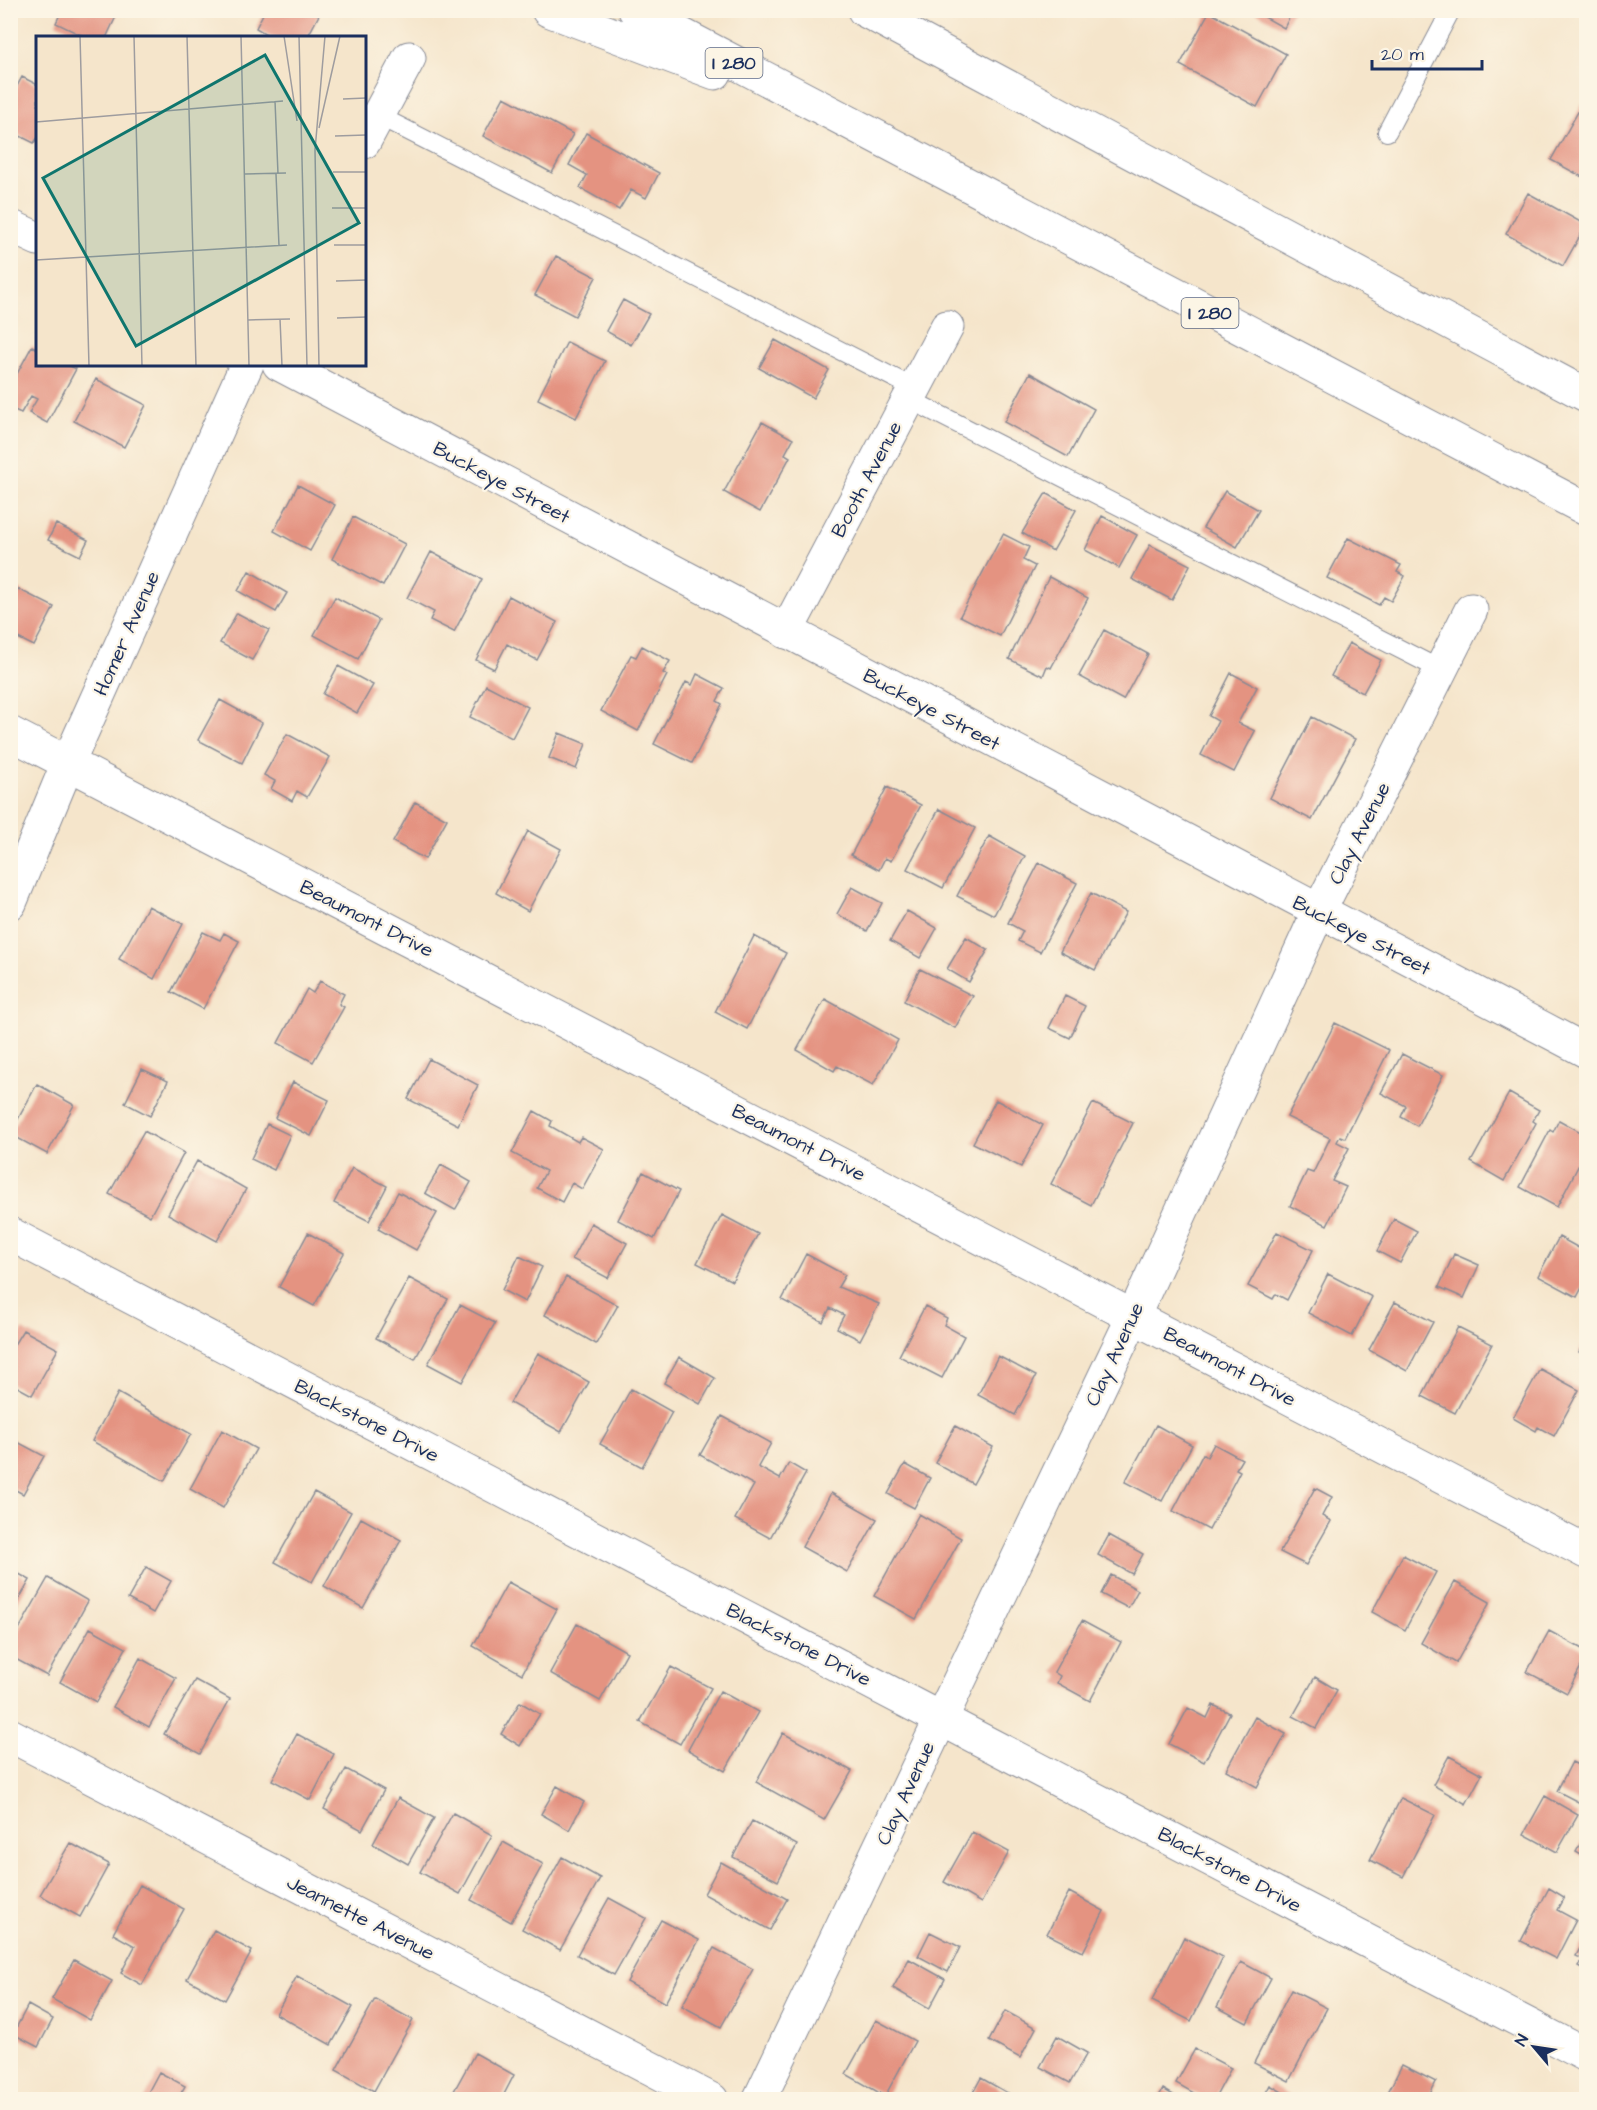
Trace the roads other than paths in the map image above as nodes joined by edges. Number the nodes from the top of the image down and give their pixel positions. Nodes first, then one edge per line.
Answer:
1 (549, 10) edge
2 (635, 10) edge
3 (1451, 10) edge
4 (874, 15) edge
5 (409, 58) dead end
6 (833, 116) junction
7 (372, 129) edge
8 (1387, 132) dead end
9 (10, 226) edge
10 (36, 239) edge
11 (947, 327) dead end
12 (246, 366) edge
13 (283, 366) edge
14 (911, 394) junction
15 (1587, 395) edge
16 (1587, 509) edge
17 (1471, 610) dead end
18 (786, 632) junction
19 (1441, 670) junction
20 (10, 733) edge
21 (68, 763) junction
22 (10, 903) edge
23 (1318, 913) junction
24 (1587, 1051) edge
25 (10, 1234) edge
26 (1134, 1315) junction
27 (1587, 1552) edge
28 (941, 1718) junction
29 (10, 1735) edge
30 (1587, 2055) edge
31 (712, 2100) edge
32 (759, 2100) edge

1 - 6 main road
2 - 6 main road, I 280
3 - 8 lane
4 - 15 main road
5 - 7 main road
6 - 16 main road, I 280
7 - 14 lane
9 - 10 main road
11 - 14 main road, Booth Avenue
12 - 21 main road, Homer Avenue
13 - 18 main road, Buckeye Street
14 - 18 main road, Booth Avenue
14 - 19 lane
17 - 19 main road, Clay Avenue
18 - 23 main road, Buckeye Street
19 - 23 main road, Clay Avenue
20 - 21 main road, Beaumont Drive
21 - 22 main road, Homer Avenue
21 - 26 main road, Beaumont Drive
23 - 24 main road, Buckeye Street
23 - 26 main road, Clay Avenue
25 - 28 main road, Blackstone Drive
26 - 27 main road, Beaumont Drive
26 - 28 main road, Clay Avenue
28 - 30 main road, Blackstone Drive
28 - 32 main road, Clay Avenue
29 - 31 main road, Jeannette Avenue

